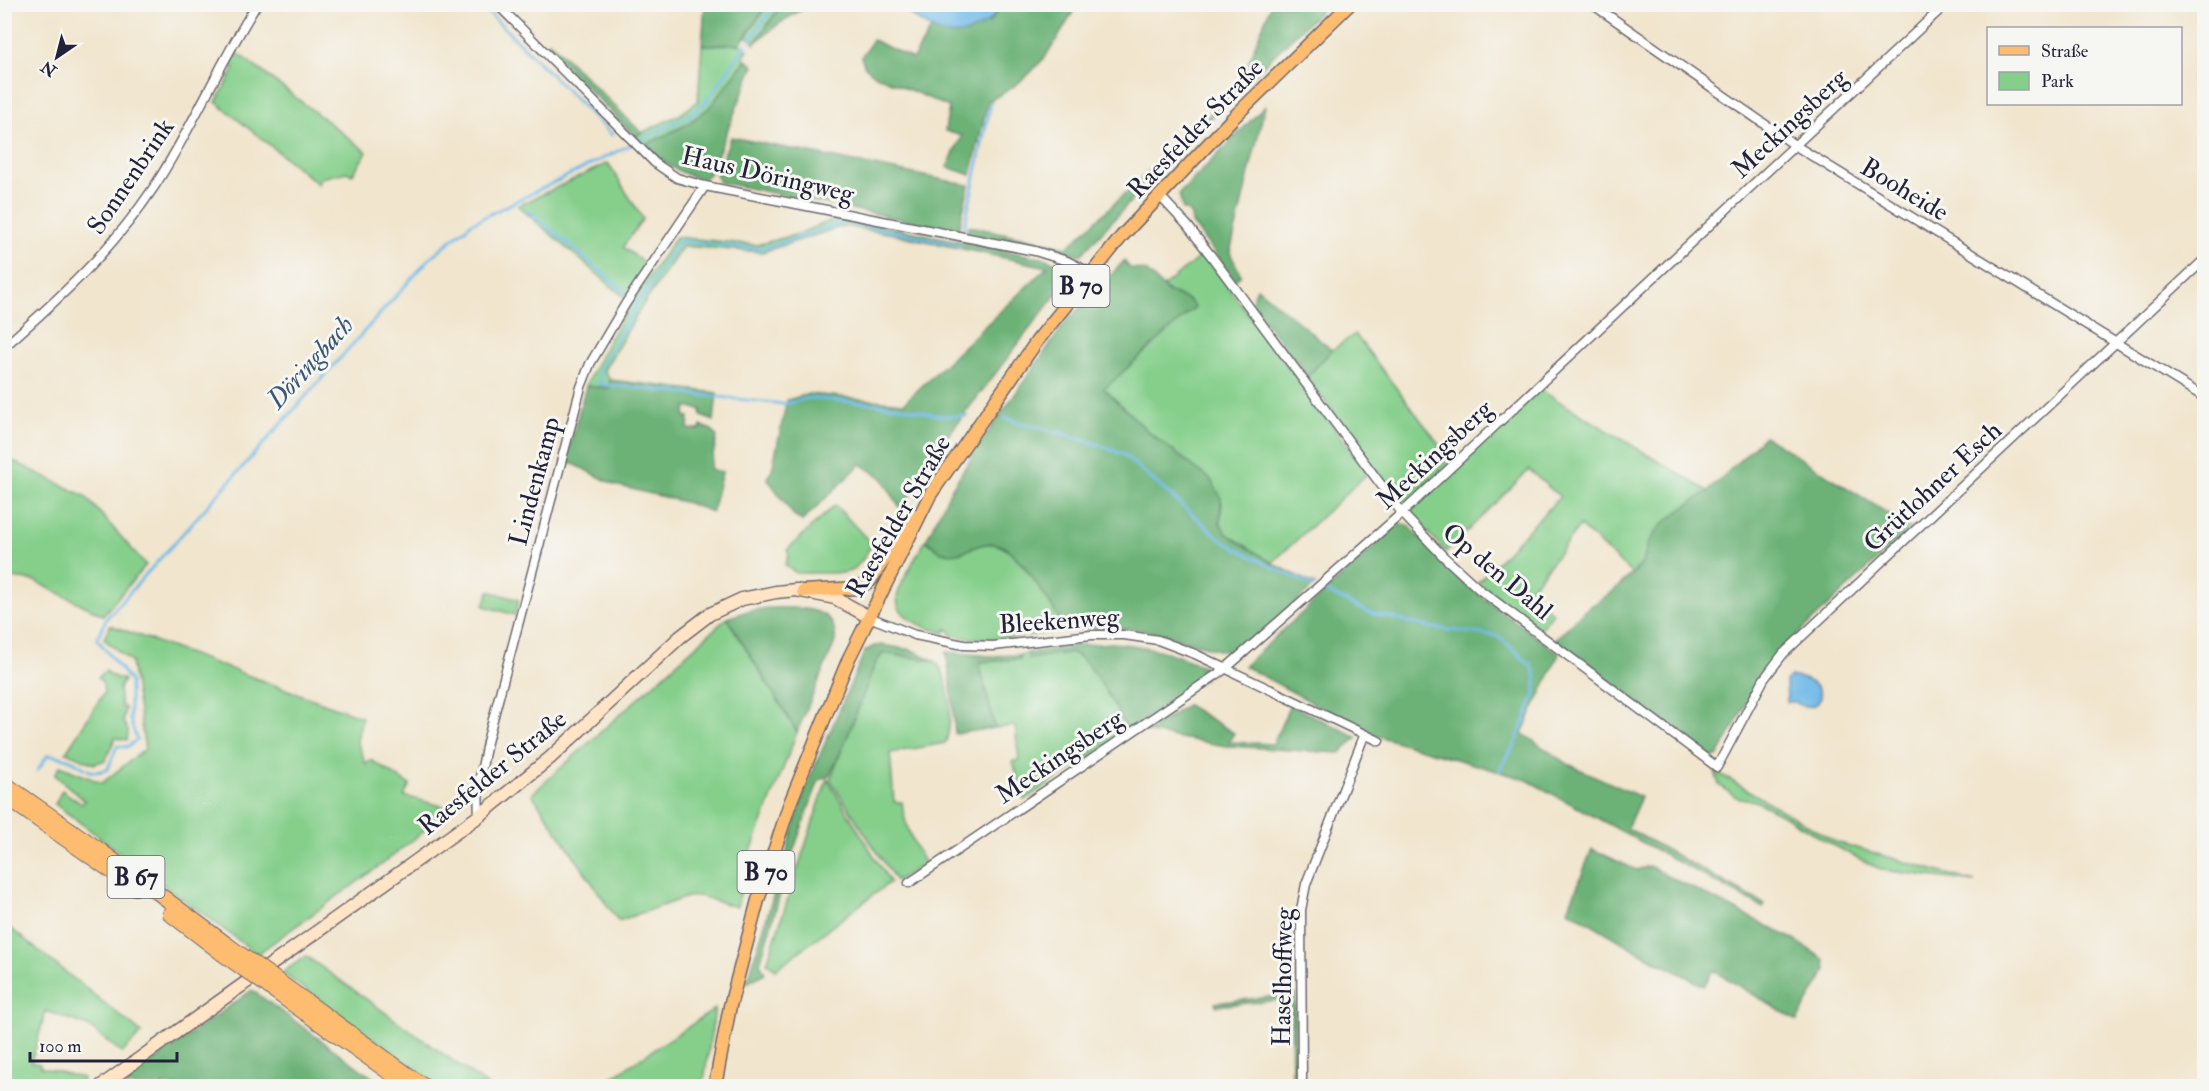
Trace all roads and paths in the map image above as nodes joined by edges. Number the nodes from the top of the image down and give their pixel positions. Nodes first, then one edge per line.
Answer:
1 (257, 4) edge
2 (497, 4) edge
3 (1350, 4) edge
4 (1592, 4) edge
5 (1946, 4) edge
6 (1796, 146) junction
7 (705, 186) junction
8 (1159, 195) junction
9 (2205, 260) edge
10 (1091, 273) junction
11 (2116, 342) junction
12 (4, 347) edge
13 (2205, 397) edge
14 (930, 495) junction
15 (1402, 513) junction
16 (803, 591) junction
17 (868, 617) junction
18 (1225, 669) junction
19 (1364, 736) junction
20 (1379, 741) dead end
21 (1717, 767) joint
22 (4, 783) edge
23 (4, 796) edge
24 (479, 816) junction
25 (909, 883) dead end
26 (224, 949) junction
27 (295, 1000) junction
28 (364, 1058) junction
29 (101, 1086) edge
30 (399, 1086) edge
31 (408, 1086) edge
32 (424, 1086) edge
33 (715, 1086) edge
34 (1302, 1086) edge

1 - 12 street, Sonnenbrink
2 - 7 street, Haus Döringweg
3 - 8 main road, Raesfelder Straße / B 70
4 - 6 street, Booheide
5 - 6 street, Meckingsberg
6 - 11 street, Booheide
6 - 15 street, Meckingsberg
7 - 10 street, Haus Döringweg
7 - 24 street, Lindenkamp
8 - 10 main road, Raesfelder Straße / B 70
8 - 15 street, Op den Dahl
9 - 11 street, Grütlohner Esch
10 - 14 main road, Raesfelder Straße / B 70
11 - 13 street, Booheide
11 - 21 street, Grütlohner Esch
14 - 16 main road
14 - 17 main road, Raesfelder Straße / B 70
15 - 18 street, Meckingsberg
15 - 21 street, Op den Dahl
16 - 17 main road, Raesfelder Straße
16 - 24 main road, Raesfelder Straße
17 - 18 street, Bleekenweg
17 - 33 main road, B 70
18 - 19 street, Bleekenweg
18 - 25 street, Meckingsberg
19 - 20 street, Bleekenweg
19 - 34 street, Haselhoffweg
22 - 26 highway, B 67
23 - 26 highway, B 67
24 - 29 main road, Raesfelder Straße
26 - 27 highway, B 67, bridge
27 - 28 highway, B 67
27 - 32 highway, B 67
28 - 30 highway
28 - 31 highway, B 67

